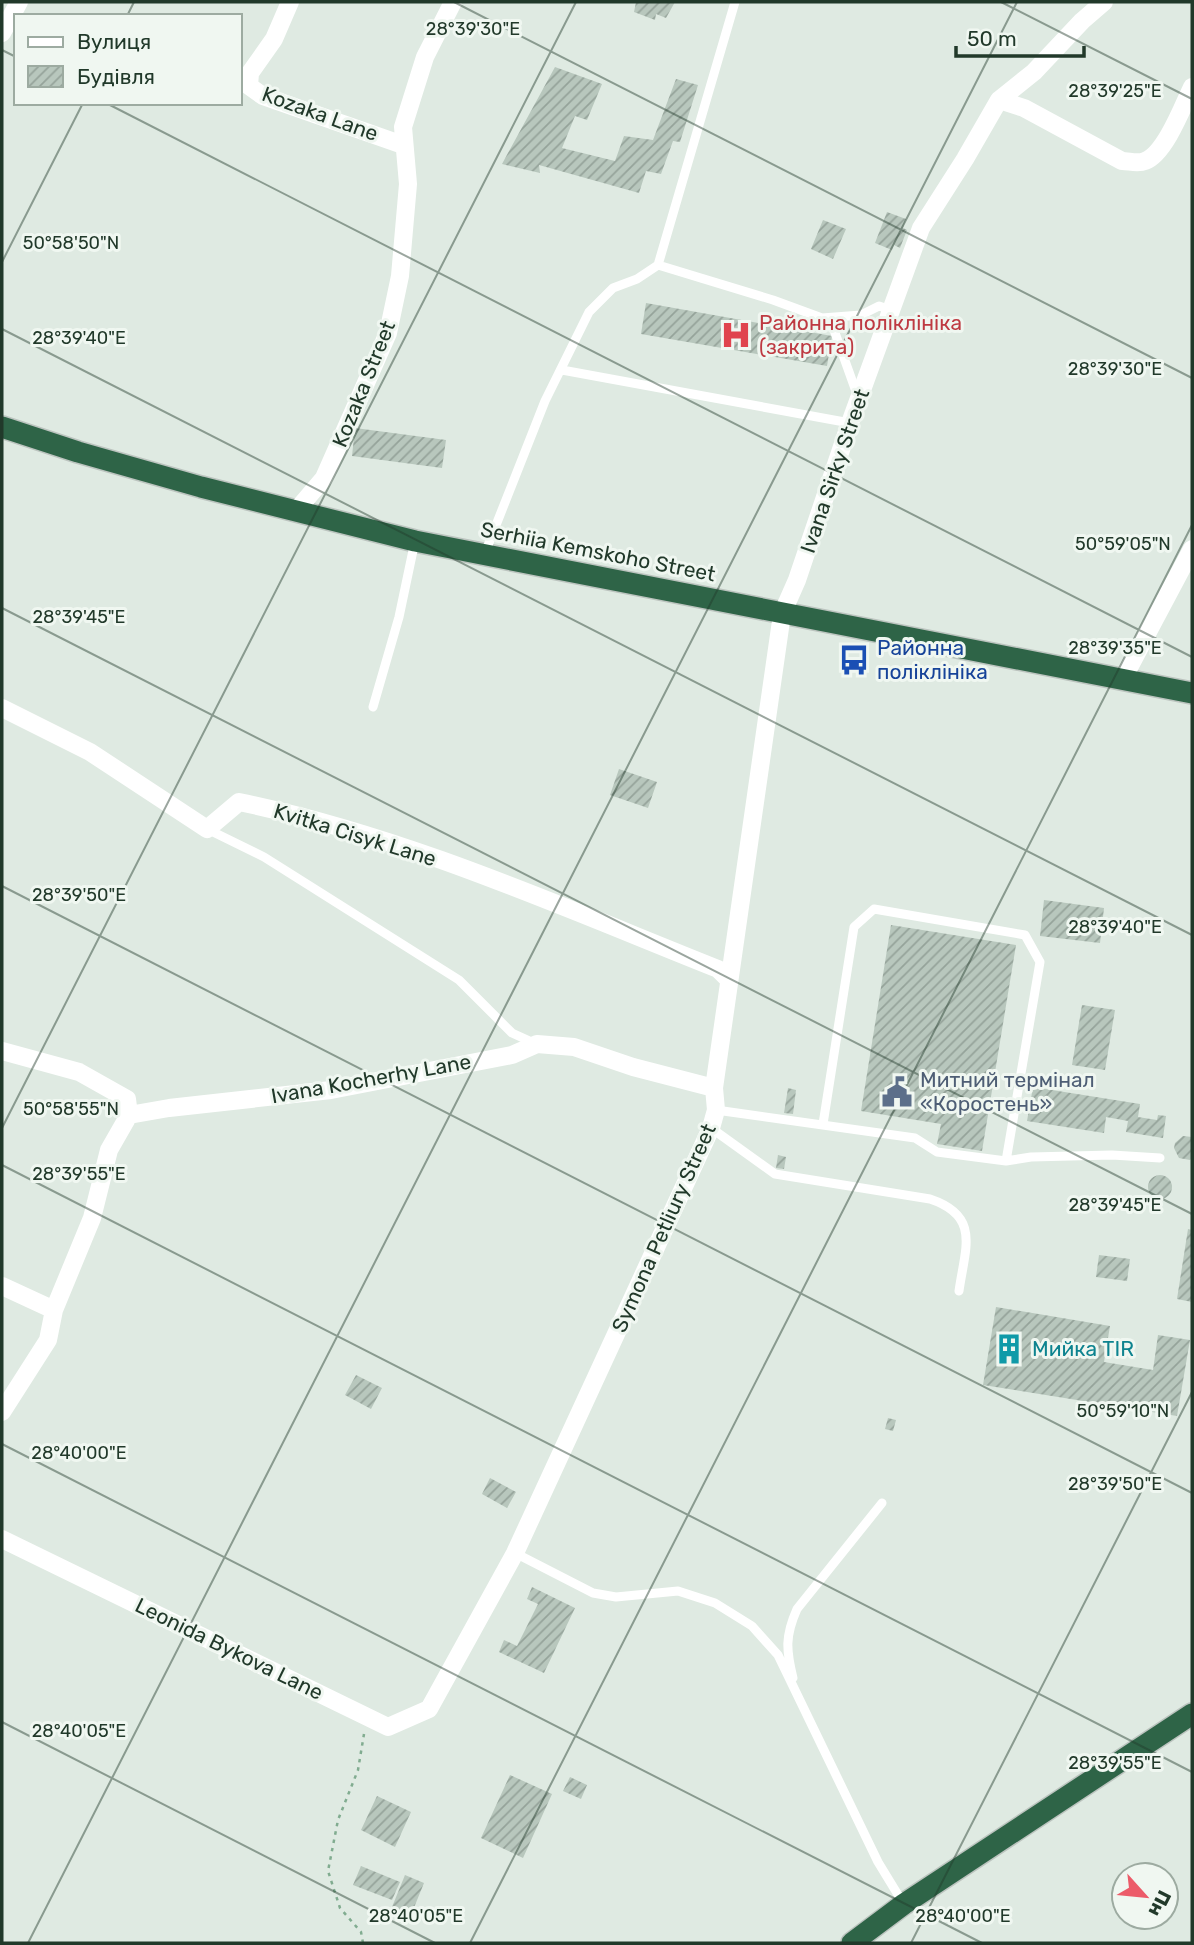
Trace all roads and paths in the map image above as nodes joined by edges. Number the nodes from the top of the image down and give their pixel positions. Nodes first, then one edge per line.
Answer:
1 (19, 2) edge
2 (290, 2) edge
3 (453, 2) edge
4 (735, 2) edge
5 (1104, 2) edge
6 (2, 33) edge
7 (1192, 87) edge
8 (999, 100) junction
9 (403, 145) junction
10 (658, 265) junction
11 (891, 310) junction
12 (821, 318) junction
13 (562, 370) junction
14 (859, 399) junction
15 (850, 423) junction
16 (2, 427) edge
17 (295, 512) junction
18 (415, 541) junction
19 (1192, 549) edge
20 (485, 555) junction
21 (782, 614) junction
22 (1123, 679) junction
23 (1192, 693) edge
24 (373, 707) dead end
25 (2, 708) edge
26 (207, 829) junction
27 (728, 979) junction
28 (537, 1044) junction
29 (2, 1051) edge
30 (714, 1088) junction
31 (716, 1110) junction
32 (129, 1115) junction
33 (823, 1124) junction
34 (710, 1128) junction
35 (1160, 1158) dead end
36 (1006, 1161) junction
37 (2, 1286) edge
38 (959, 1290) dead end
39 (54, 1310) junction
40 (2, 1412) edge
41 (882, 1503) dead end
42 (2, 1539) edge
43 (515, 1553) junction
44 (444, 1681) joint
45 (797, 1697) junction
46 (1192, 1714) edge
47 (367, 1716) junction
48 (904, 1904) junction
49 (363, 1943) edge
50 (852, 1943) edge

1 - 6 street
2 - 9 street, Kozaka Lane
3 - 9 street, Kozaka Street
4 - 10 lane
5 - 8 street
7 - 8 street
8 - 11 street, Ivana Sirky Street
9 - 17 street, Kozaka Street
10 - 12 lane
10 - 13 lane
11 - 12 lane
11 - 14 street, Ivana Sirky Street
12 - 14 lane
13 - 15 lane
13 - 20 lane
14 - 15 street, Ivana Sirky Street
15 - 21 street, Ivana Sirky Street
16 - 17 highway, Serhiia Kemskoho Street
17 - 18 highway, Serhiia Kemskoho Street
18 - 20 highway, Serhiia Kemskoho Street
18 - 24 lane
19 - 22 street
20 - 21 highway, Serhiia Kemskoho Street
21 - 22 highway, Serhiia Kemskoho Street
21 - 27 street, Symona Petliury Street
22 - 23 highway, Serhiia Kemskoho Street
25 - 26 street
26 - 27 street, Kvitka Cisyk Lane
26 - 28 lane
27 - 30 street, Symona Petliury Street
28 - 30 street, Ivana Kocherhy Lane
28 - 32 street, Ivana Kocherhy Lane
29 - 32 street
30 - 31 street, Symona Petliury Street
31 - 33 lane
31 - 34 street, Symona Petliury Street
32 - 39 street
33 - 36 lane
33 - 36 lane
34 - 38 lane
34 - 43 street, Symona Petliury Street
35 - 36 lane
37 - 39 street
39 - 40 street
41 - 45 lane
42 - 47 street, Leonida Bykova Lane
43 - 44 street, Symona Petliury Street
43 - 45 lane
44 - 47 street, Leonida Bykova Lane
45 - 48 lane
46 - 48 highway
47 - 49 path
48 - 50 highway

